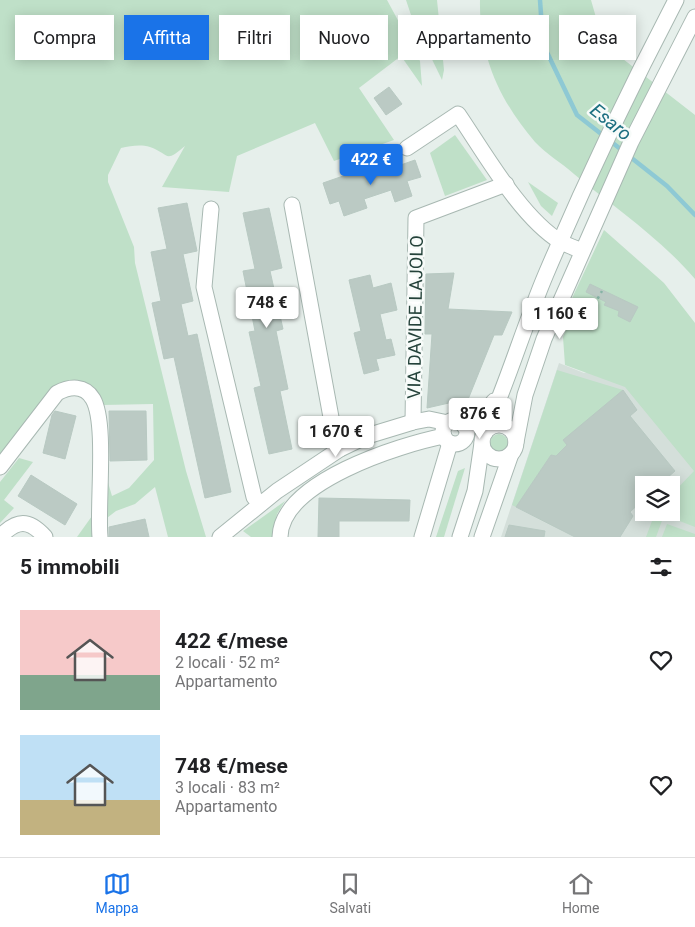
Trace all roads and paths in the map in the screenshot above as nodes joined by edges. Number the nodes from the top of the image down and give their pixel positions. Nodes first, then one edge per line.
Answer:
1 (676, 0) edge
2 (695, 17) edge
3 (407, 148) dead end
4 (506, 184) junction
5 (292, 205) dead end
6 (211, 209) dead end
7 (560, 241) junction
8 (582, 251) junction
9 (602, 291) dead end
10 (567, 315) dead end
11 (505, 388) junction
12 (414, 422) junction
13 (451, 436) junction
14 (484, 438) junction
15 (340, 448) junction
16 (514, 448) junction
17 (0, 467) edge
18 (475, 491) junction
19 (260, 504) junction
20 (0, 537) edge
21 (45, 537) edge
22 (100, 537) edge
23 (220, 537) edge
24 (280, 537) edge
25 (422, 537) edge
26 (460, 537) edge
27 (482, 537) edge

1 - 7 street
2 - 8 street
3 - 4 street
4 - 7 street
4 - 12 street, VIA DAVIDE LAJOLO
5 - 15 street
6 - 19 street
7 - 8 street
7 - 11 street
8 - 16 street
9 - 10 path
11 - 13 street
11 - 14 street
12 - 13 street
12 - 15 street
13 - 18 street
13 - 24 street
13 - 25 street
14 - 16 street
14 - 16 street
14 - 18 street
15 - 19 street
16 - 27 street
17 - 22 street
18 - 26 street
19 - 23 street
20 - 21 street

